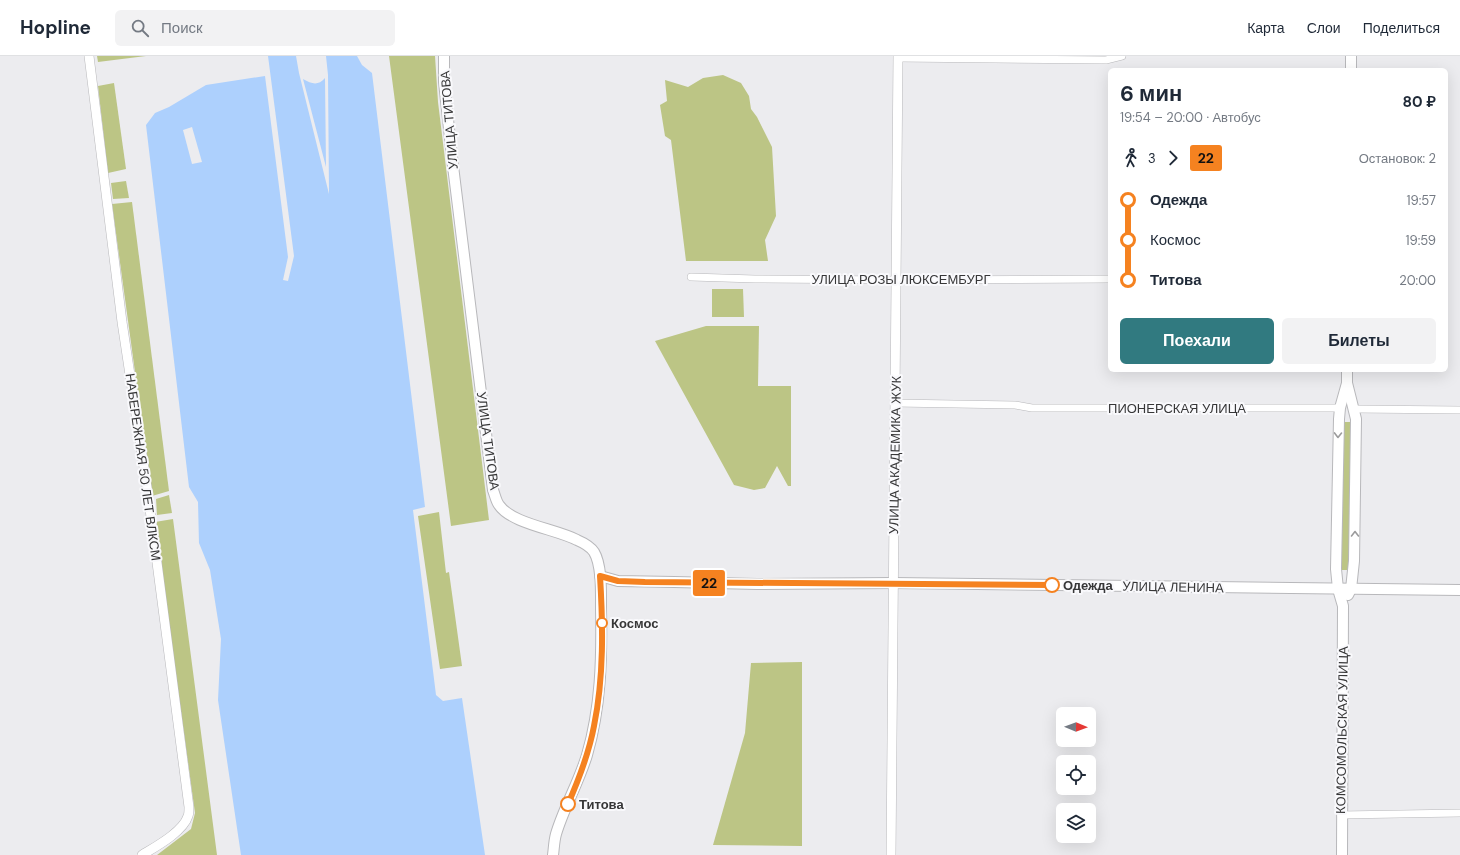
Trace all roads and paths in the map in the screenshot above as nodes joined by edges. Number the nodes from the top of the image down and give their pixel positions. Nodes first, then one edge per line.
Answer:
1 (89, 56) edge
2 (444, 56) edge
3 (1122, 56) edge
4 (1351, 56) edge
5 (898, 57) edge
6 (1351, 68) edge
7 (691, 277) dead end
8 (1108, 279) edge
9 (896, 280) junction
10 (1347, 372) edge
11 (1347, 383) junction
12 (895, 403) junction
13 (1340, 408) junction
14 (1354, 408) junction
15 (1460, 410) edge
16 (600, 576) junction
17 (893, 583) junction
18 (1338, 588) junction
19 (1351, 589) junction
20 (1460, 590) edge
21 (1344, 606) junction
22 (1460, 813) edge
23 (1341, 814) junction
24 (142, 855) edge
25 (554, 855) edge
26 (891, 855) edge
27 (1342, 855) edge

1 - 24 street, НАБЕРЕЖНАЯ 50 ЛЕТ ВЛКСМ
2 - 16 main road, УЛИЦА ТИТОВА
3 - 5 street
4 - 6 main road
5 - 9 street, УЛИЦА АКАДЕМИКА ЖУК
7 - 9 street, УЛИЦА РОЗЫ ЛЮКСЕМБУРГ
8 - 9 street, УЛИЦА РОЗЫ ЛЮКСЕМБУРГ
9 - 12 street, УЛИЦА АКАДЕМИКА ЖУК
10 - 11 main road, КОМСОМОЛЬСКАЯ УЛИЦА
11 - 13 main road, КОМСОМОЛЬСКАЯ УЛИЦА
11 - 14 main road, КОМСОМОЛЬСКАЯ УЛИЦА
12 - 13 street, ПИОНЕРСКАЯ УЛИЦА
12 - 17 street, УЛИЦА АКАДЕМИКА ЖУК
13 - 14 main road, ПИОНЕРСКАЯ УЛИЦА
13 -> 18 main road, КОМСОМОЛЬСКАЯ УЛИЦА
14 - 15 street, ПИОНЕРСКАЯ УЛИЦА
19 -> 14 main road, КОМСОМОЛЬСКАЯ УЛИЦА
16 - 17 main road, УЛИЦА ЛЕНИНА
16 - 25 main road, УЛИЦА ТИТОВА
17 - 18 main road, УЛИЦА ЛЕНИНА
17 - 26 street, УЛИЦА АКАДЕМИКА ЖУК
18 - 19 main road, УЛИЦА ЛЕНИНА
18 - 21 main road, КОМСОМОЛЬСКАЯ УЛИЦА
19 - 20 main road, УЛИЦА ЛЕНИНА
19 - 21 main road, КОМСОМОЛЬСКАЯ УЛИЦА
21 - 23 main road, КОМСОМОЛЬСКАЯ УЛИЦА
22 - 23 street
23 - 27 main road, КОМСОМОЛЬСКАЯ УЛИЦА

